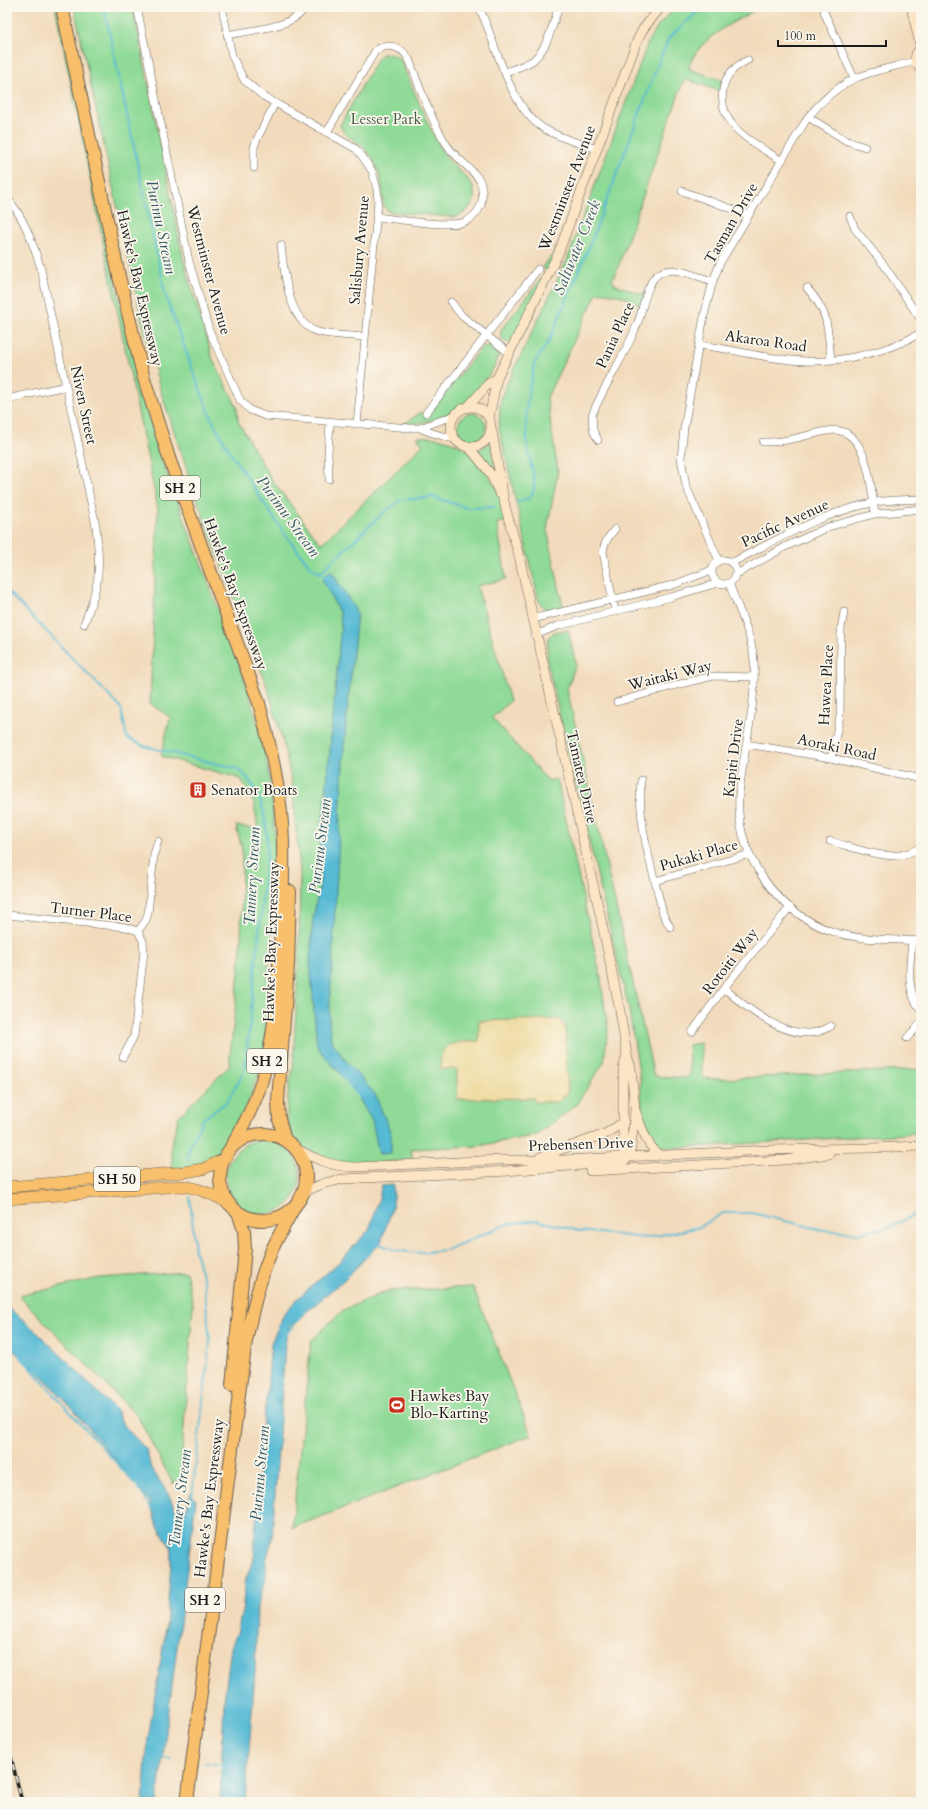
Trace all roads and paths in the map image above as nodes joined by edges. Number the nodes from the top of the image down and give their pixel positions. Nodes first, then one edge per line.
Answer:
1 (62, 7) edge
2 (68, 7) edge
3 (137, 7) edge
4 (222, 7) edge
5 (305, 7) edge
6 (479, 7) edge
7 (559, 7) edge
8 (661, 7) edge
9 (911, 7) edge
10 (824, 12) dead end
11 (227, 34) junction
12 (921, 49) edge
13 (748, 60) dead end
14 (915, 61) junction
15 (921, 71) edge
16 (505, 72) junction
17 (854, 78) junction
18 (275, 103) junction
19 (808, 117) junction
20 (327, 132) junction
21 (865, 147) dead end
22 (597, 149) junction
23 (782, 161) junction
24 (254, 168) dead end
25 (682, 191) dead end
26 (7, 198) edge
27 (749, 215) junction
28 (850, 216) dead end
29 (377, 217) junction
30 (281, 245) dead end
31 (538, 269) dead end
32 (713, 281) junction
33 (807, 288) dead end
34 (451, 302) dead end
35 (921, 320) edge
36 (921, 333) edge
37 (486, 335) junction
38 (365, 337) junction
39 (699, 345) junction
40 (509, 353) junction
41 (831, 359) junction
42 (497, 378) junction
43 (66, 386) junction
44 (7, 399) edge
45 (467, 408) junction
46 (426, 413) dead end
47 (455, 416) junction
48 (489, 418) junction
49 (330, 422) junction
50 (357, 424) junction
51 (420, 428) junction
52 (492, 431) junction
53 (457, 440) junction
54 (598, 440) dead end
55 (763, 442) dead end
56 (468, 446) junction
57 (329, 479) dead end
58 (921, 499) edge
59 (873, 502) junction
60 (506, 506) junction
61 (921, 509) edge
62 (875, 514) junction
63 (615, 529) dead end
64 (719, 561) junction
65 (731, 563) junction
66 (712, 570) junction
67 (735, 575) junction
68 (718, 583) junction
69 (729, 583) junction
70 (613, 600) junction
71 (615, 610) junction
72 (844, 612) dead end
73 (532, 619) junction
74 (84, 624) dead end
75 (535, 635) junction
76 (754, 676) junction
77 (617, 702) dead end
78 (746, 744) junction
79 (831, 758) junction
80 (921, 779) edge
81 (641, 780) dead end
82 (158, 841) dead end
83 (830, 841) dead end
84 (921, 846) edge
85 (750, 854) junction
86 (655, 881) junction
87 (790, 907) junction
88 (7, 915) edge
89 (670, 927) dead end
90 (138, 931) junction
91 (912, 941) junction
92 (921, 941) edge
93 (724, 988) junction
94 (921, 1010) edge
95 (921, 1023) edge
96 (831, 1026) dead end
97 (692, 1032) dead end
98 (907, 1038) dead end
99 (627, 1056) junction
100 (123, 1057) dead end
101 (635, 1109) junction
102 (624, 1122) junction
103 (290, 1144) junction
104 (921, 1146) edge
105 (872, 1148) junction
106 (230, 1149) junction
107 (660, 1155) junction
108 (628, 1157) junction
109 (224, 1159) junction
110 (785, 1160) junction
111 (519, 1161) junction
112 (504, 1171) junction
113 (7, 1187) edge
114 (303, 1192) junction
115 (7, 1198) edge
116 (295, 1206) junction
117 (234, 1208) junction
118 (180, 1802) edge
119 (187, 1802) edge

1 - 106 highway, Hawke's Bay Expressway / SH 2
2 - 103 highway, Hawke's Bay Expressway / SH 2
3 - 49 street, Westminster Avenue
4 - 11 street, Salisbury Avenue
5 - 11 street
6 - 16 street
7 - 16 street
8 - 22 main road, Westminster Avenue
9 - 12 main road
10 - 17 street
11 - 18 street, Salisbury Avenue
12 - 14 main road
13 - 23 street
14 - 15 main road
14 - 17 street, Tasman Drive
16 - 22 street
17 - 19 street, Tasman Drive
18 - 20 street, Salisbury Avenue
18 - 24 street
19 - 21 street
19 - 23 street, Tasman Drive
20 - 29 street, Salisbury Avenue
20 - 29 street
22 - 40 main road, Westminster Avenue
23 - 27 street, Tasman Drive
25 - 27 street
26 - 43 street, Niven Street
27 - 32 street, Tasman Drive
28 - 35 street
29 - 38 street, Salisbury Avenue
30 - 38 street
31 - 37 street, Westminster Avenue
32 - 39 street, Tasman Drive
32 - 54 street, Pania Place
33 - 41 street
34 - 37 street
36 - 41 street, Akaroa Road
37 - 40 street
37 - 46 street, Westminster Avenue
38 - 50 street, Salisbury Avenue
39 - 41 street, Akaroa Road
39 - 64 street, Tasman Drive
40 - 42 main road, Westminster Avenue
42 - 45 main road, Westminster Avenue
42 - 48 main road, Westminster Avenue
43 - 44 street
43 - 74 street, Niven Street
45 - 47 main road
45 - 48 main road
47 - 51 street, Westminster Avenue
47 - 53 main road
48 - 52 main road
49 - 50 street, Westminster Avenue
49 - 57 street
50 - 51 street, Westminster Avenue
51 - 53 street, Westminster Avenue
52 - 56 main road
52 - 60 main road, Tamatea Drive
53 - 56 main road
55 - 59 street
56 - 60 main road, Tamatea Drive
58 - 59 street, Pacific Avenue
59 - 62 street
59 - 65 street, Pacific Avenue
60 - 73 main road, Tamatea Drive
61 - 62 street, Pacific Avenue
62 - 67 street, Pacific Avenue
63 - 70 street
64 - 65 street
64 - 66 street
65 - 67 street
66 - 68 street
66 - 70 street
67 - 69 street
68 - 69 street
68 - 71 street
69 - 76 street, Kapiti Drive
70 - 71 street
70 - 73 street
71 - 75 street
72 - 79 street, Hawea Place
73 - 75 main road, Tamatea Drive
75 - 99 main road, Tamatea Drive
76 - 77 street, Waitaki Way
76 - 78 street, Kapiti Drive
78 - 79 street, Aoraki Road
78 - 85 street, Kapiti Drive
79 - 80 street, Aoraki Road
81 - 86 street, Pukaki Place
82 - 90 street
83 - 84 street
85 - 86 street, Pukaki Place
85 - 87 street, Kapiti Drive
86 - 89 street, Pukaki Place
87 - 91 street, Kapiti Drive
87 - 93 street, Rotoiti Way
88 - 90 street, Turner Place
90 - 100 street, Turner Place
91 - 92 street, Kapiti Drive
91 - 94 street
93 - 96 street
93 - 97 street, Rotoiti Way
95 - 98 street
99 - 101 main road, Tamatea Drive
99 - 102 main road, Tamatea Drive
101 - 107 main road
101 - 108 main road, Tamatea Drive
102 - 108 main road, Tamatea Drive
102 - 111 main road
103 - 106 highway
103 - 111 main road, Prebensen Drive
103 - 114 highway, SH 2
104 - 105 main road, Prebensen Drive
105 - 107 main road, Prebensen Drive
105 - 110 main road, Prebensen Drive
106 - 109 highway, SH 2
107 - 108 main road, Prebensen Drive
108 - 110 main road
108 - 111 main road, Prebensen Drive
108 - 112 main road
109 - 113 main road, SH 50
109 - 117 highway, SH 2
110 - 112 main road, Prebensen Drive
112 - 114 main road, Prebensen Drive
114 - 116 highway, SH 2
115 - 117 main road, SH 50
116 - 117 highway, SH 50
116 - 119 highway, Hawke's Bay Expressway / SH 2
117 - 118 highway, Hawke's Bay Expressway / SH 2

